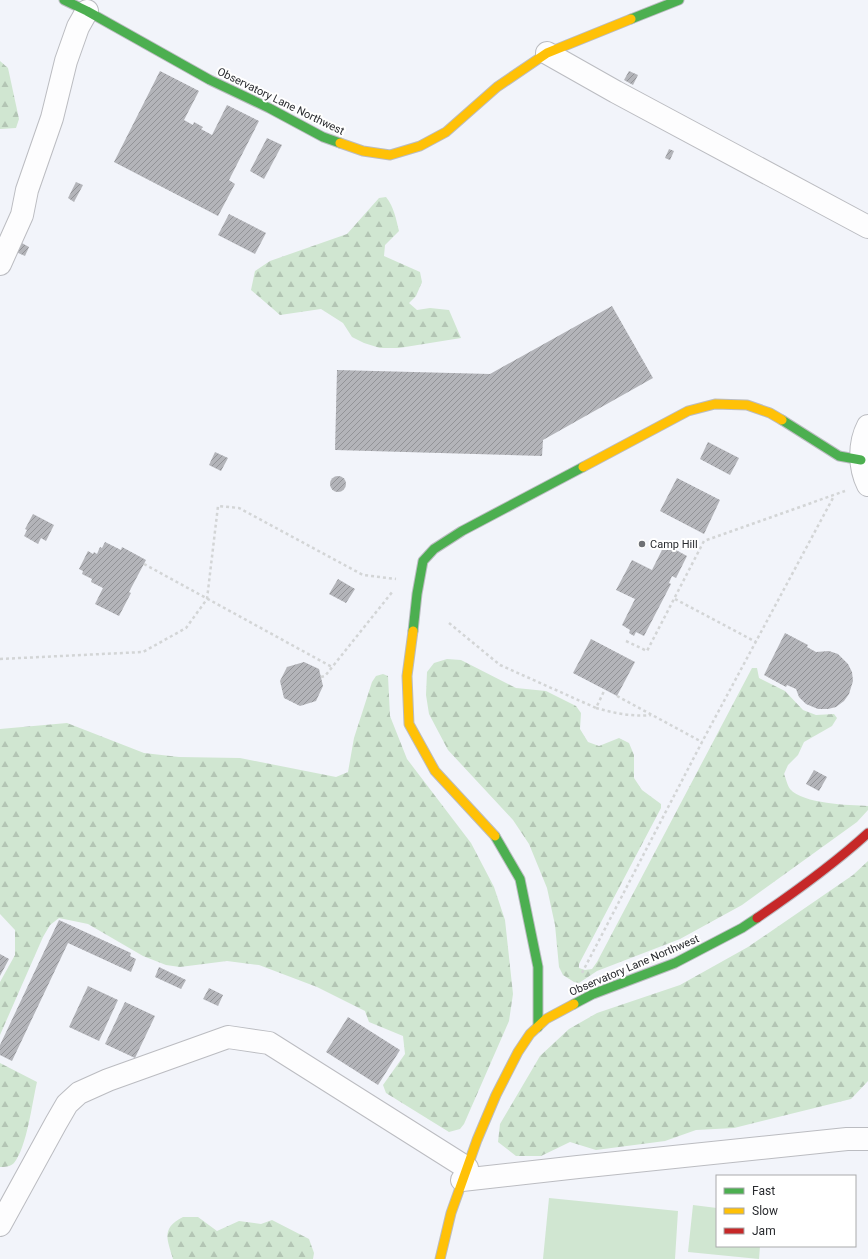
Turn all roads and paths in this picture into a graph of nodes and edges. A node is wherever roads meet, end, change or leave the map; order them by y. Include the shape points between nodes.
1 (64, 0) edge
2 (679, 0) edge
3 (87, 11) junction
4 (547, 53) junction
5 (868, 227) edge
6 (0, 264) edge
7 (868, 426) edge
8 (861, 460) junction
9 (860, 487) edge
10 (834, 496) junction
11 (144, 564) dead end
12 (402, 580) junction
13 (417, 594) junction
14 (207, 599) junction
15 (675, 599) junction
16 (449, 623) dead end
17 (626, 641) dead end
18 (756, 642) junction
19 (0, 659) edge
20 (332, 667) junction
21 (321, 678) dead end
22 (605, 689) dead end
23 (617, 696) dead end
24 (596, 708) junction
25 (652, 715) junction
26 (702, 742) junction
27 (868, 833) edge
28 (581, 975) dead end
29 (538, 1027) junction
30 (868, 1139) edge
31 (465, 1174) junction
32 (0, 1225) edge
33 (440, 1259) edge

1 - 3 street, Observatory Lane Northwest
2 - 4 street, Observatory Lane Northwest
3 - 4 street, Observatory Lane Northwest via 210,80 323,137 363,151 390,154 420,146 446,132 497,87
3 - 6 street via 78,27 66,61 52,118 27,190 22,215
4 - 5 street
7 - 8 street via 864,434
8 - 9 street
8 - 13 street via 839,456 770,413 747,405 715,404 688,411 434,548 423,561
9 - 10 path
10 - 15 path via 704,541
10 - 18 path
11 - 14 path
12 - 13 path
12 - 14 path via 363,575 239,508 218,506
12 - 20 path
13 - 29 street via 407,676 409,724 435,771 493,833 520,878 538,967
14 - 19 path via 186,628 143,652
14 - 20 path
15 - 17 path via 647,651
15 - 18 path
16 - 24 path via 500,665
18 - 26 path
20 - 21 path
22 - 24 path
23 - 25 path
24 - 25 path via 618,714
25 - 26 path
26 - 28 path
27 - 29 street, Observatory Lane Northwest via 805,885 734,932 675,963 593,994 546,1019
29 - 31 street, Observatory Lane Northwest via 518,1052 496,1094
30 - 31 street
31 - 32 street via 269,1043 228,1037 79,1093 60,1117
31 - 33 street, Observatory Lane Northwest via 451,1212

